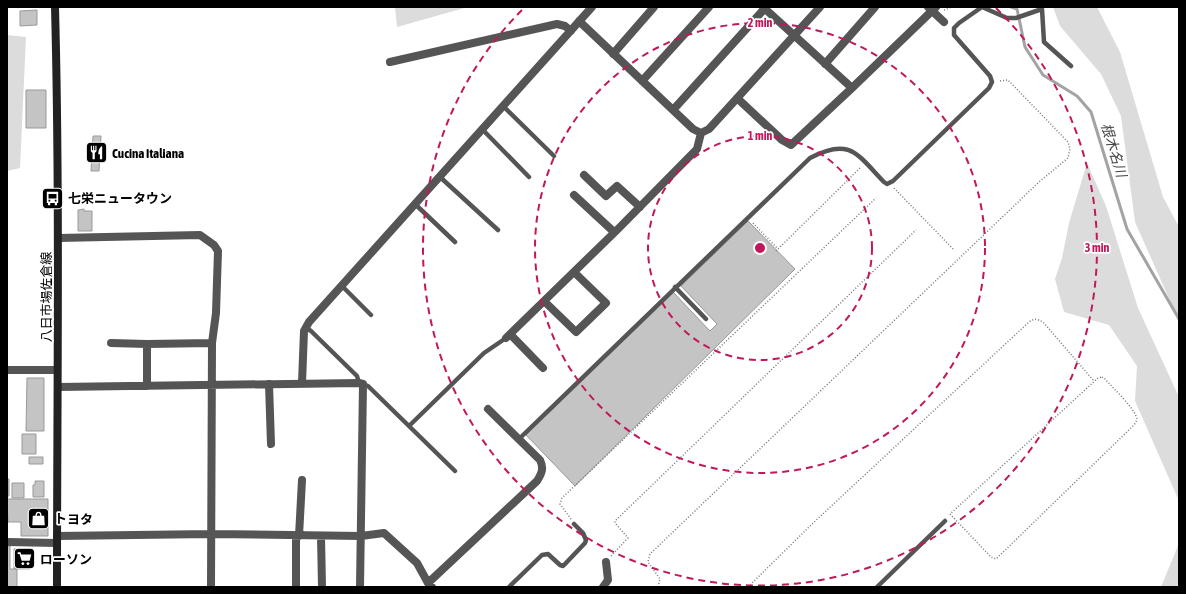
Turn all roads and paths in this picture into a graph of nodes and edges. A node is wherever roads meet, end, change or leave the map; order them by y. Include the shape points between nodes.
1 (55, 7) edge
2 (592, 7) edge
3 (654, 7) edge
4 (709, 7) edge
5 (764, 7) edge
6 (820, 7) edge
7 (875, 7) edge
8 (932, 8) edge
9 (579, 22) junction
10 (944, 22) dead end
11 (571, 31) junction
12 (794, 36) junction
13 (613, 54) junction
14 (390, 62) dead end
15 (825, 64) junction
16 (1071, 66) dead end
17 (642, 81) junction
18 (992, 82) junction
19 (852, 88) junction
20 (737, 98) junction
21 (503, 106) junction
22 (673, 110) junction
23 (482, 129) junction
24 (701, 133) junction
25 (554, 156) dead end
26 (865, 163) junction
27 (584, 175) dead end
28 (440, 176) junction
29 (529, 176) dead end
30 (890, 184) junction
31 (574, 195) dead end
32 (876, 198) dead end
33 (415, 204) junction
34 (640, 207) junction
35 (747, 218) junction
36 (498, 230) dead end
37 (916, 230) dead end
38 (614, 232) junction
39 (58, 238) junction
40 (455, 242) dead end
41 (954, 250) dead end
42 (574, 272) junction
43 (342, 286) junction
44 (675, 287) junction
45 (544, 301) junction
46 (371, 315) dead end
47 (706, 319) dead end
48 (306, 328) junction
49 (508, 336) junction
50 (111, 343) dead end
51 (212, 343) junction
52 (147, 344) junction
53 (543, 368) dead end
54 (7, 370) edge
55 (57, 370) junction
56 (1094, 381) junction
57 (302, 383) junction
58 (361, 383) junction
59 (269, 384) junction
60 (147, 386) junction
61 (211, 386) junction
62 (58, 387) junction
63 (488, 409) dead end
64 (409, 426) junction
65 (519, 438) junction
66 (271, 444) dead end
67 (455, 471) dead end
68 (302, 480) dead end
69 (945, 521) dead end
70 (574, 524) joint
71 (212, 534) junction
72 (298, 536) junction
73 (321, 536) junction
74 (361, 536) junction
75 (57, 539) junction
76 (7, 542) edge
77 (606, 562) joint
78 (430, 585) edge
79 (57, 587) edge
80 (211, 587) edge
81 (296, 587) edge
82 (322, 587) edge
83 (360, 587) edge
84 (509, 587) edge
85 (603, 587) edge
86 (658, 587) edge
87 (748, 587) edge
88 (878, 587) edge

1 - 39 main road, 八日市場佐倉線
2 - 9 street
3 - 13 street
4 - 17 street
5 - 12 street
5 - 22 street
6 - 12 street
7 - 15 street
8 - 10 street
8 - 19 street
9 - 11 street
9 - 13 street
11 - 14 street via 557,24
11 - 21 street
12 - 15 street
12 - 20 street
13 - 17 street
15 - 19 street
16 - 18 lane via 1044,42 1042,9 1019,17 1007,18 982,7 959,23 954,28 954,35 990,76
17 - 22 street
18 - 30 lane via 989,88
18 - 86 path via 1005,79 1011,82 1068,142 1068,158 1039,182 650,554 648,562 660,579
19 - 20 street via 791,145 782,140
20 - 24 street via 709,129
21 - 23 street
21 - 25 lane
22 - 24 street
23 - 28 street
23 - 29 lane
24 - 34 street via 697,149
26 - 30 lane via 884,182
26 - 35 lane via 848,149 836,148 819,153 805,162
26 - 35 path via 777,250
27 - 34 street via 606,196 617,186
28 - 33 street
28 - 36 lane
30 - 41 path
31 - 38 street
32 - 70 path via 562,498 560,504
33 - 40 lane
33 - 43 street
34 - 38 street
35 - 44 lane
37 - 77 path via 615,521 628,538
38 - 42 street
39 - 51 street via 200,234 205,237 218,251 216,313
39 - 55 main road, 八日市場佐倉線
42 - 45 street
42 - 45 street via 606,303 601,308 576,332
43 - 46 lane
43 - 48 street
44 - 47 lane
44 - 65 lane
45 - 49 street
48 - 57 street
48 - 58 lane via 357,376
49 - 53 street
49 - 64 lane via 484,353
50 - 52 street
51 - 52 street
51 - 61 street
52 - 60 street
54 - 55 street
55 - 62 main road, 八日市場佐倉線
56 - 56 path via 1102,377 1105,379 1128,404 1137,420 996,560 950,514
56 - 87 path via 1043,322 1037,319 1028,322
57 - 58 street
57 - 59 street
58 - 64 lane via 368,386
58 - 74 street
59 - 61 street
59 - 66 street
60 - 61 street
60 - 62 street
61 - 71 street
62 - 75 main road, 八日市場佐倉線
63 - 65 street
64 - 67 lane
65 - 78 street via 540,460 543,465 542,473 537,481
68 - 72 street
69 - 88 lane
70 - 84 lane via 586,540 563,566 548,554 542,555
71 - 72 street
71 - 75 street
71 - 80 street
72 - 73 street
72 - 81 street
73 - 74 street
73 - 82 street
74 - 78 street via 384,534 416,563
74 - 83 street
75 - 76 street
75 - 79 main road, 八日市場佐倉線
77 - 85 street via 608,580

